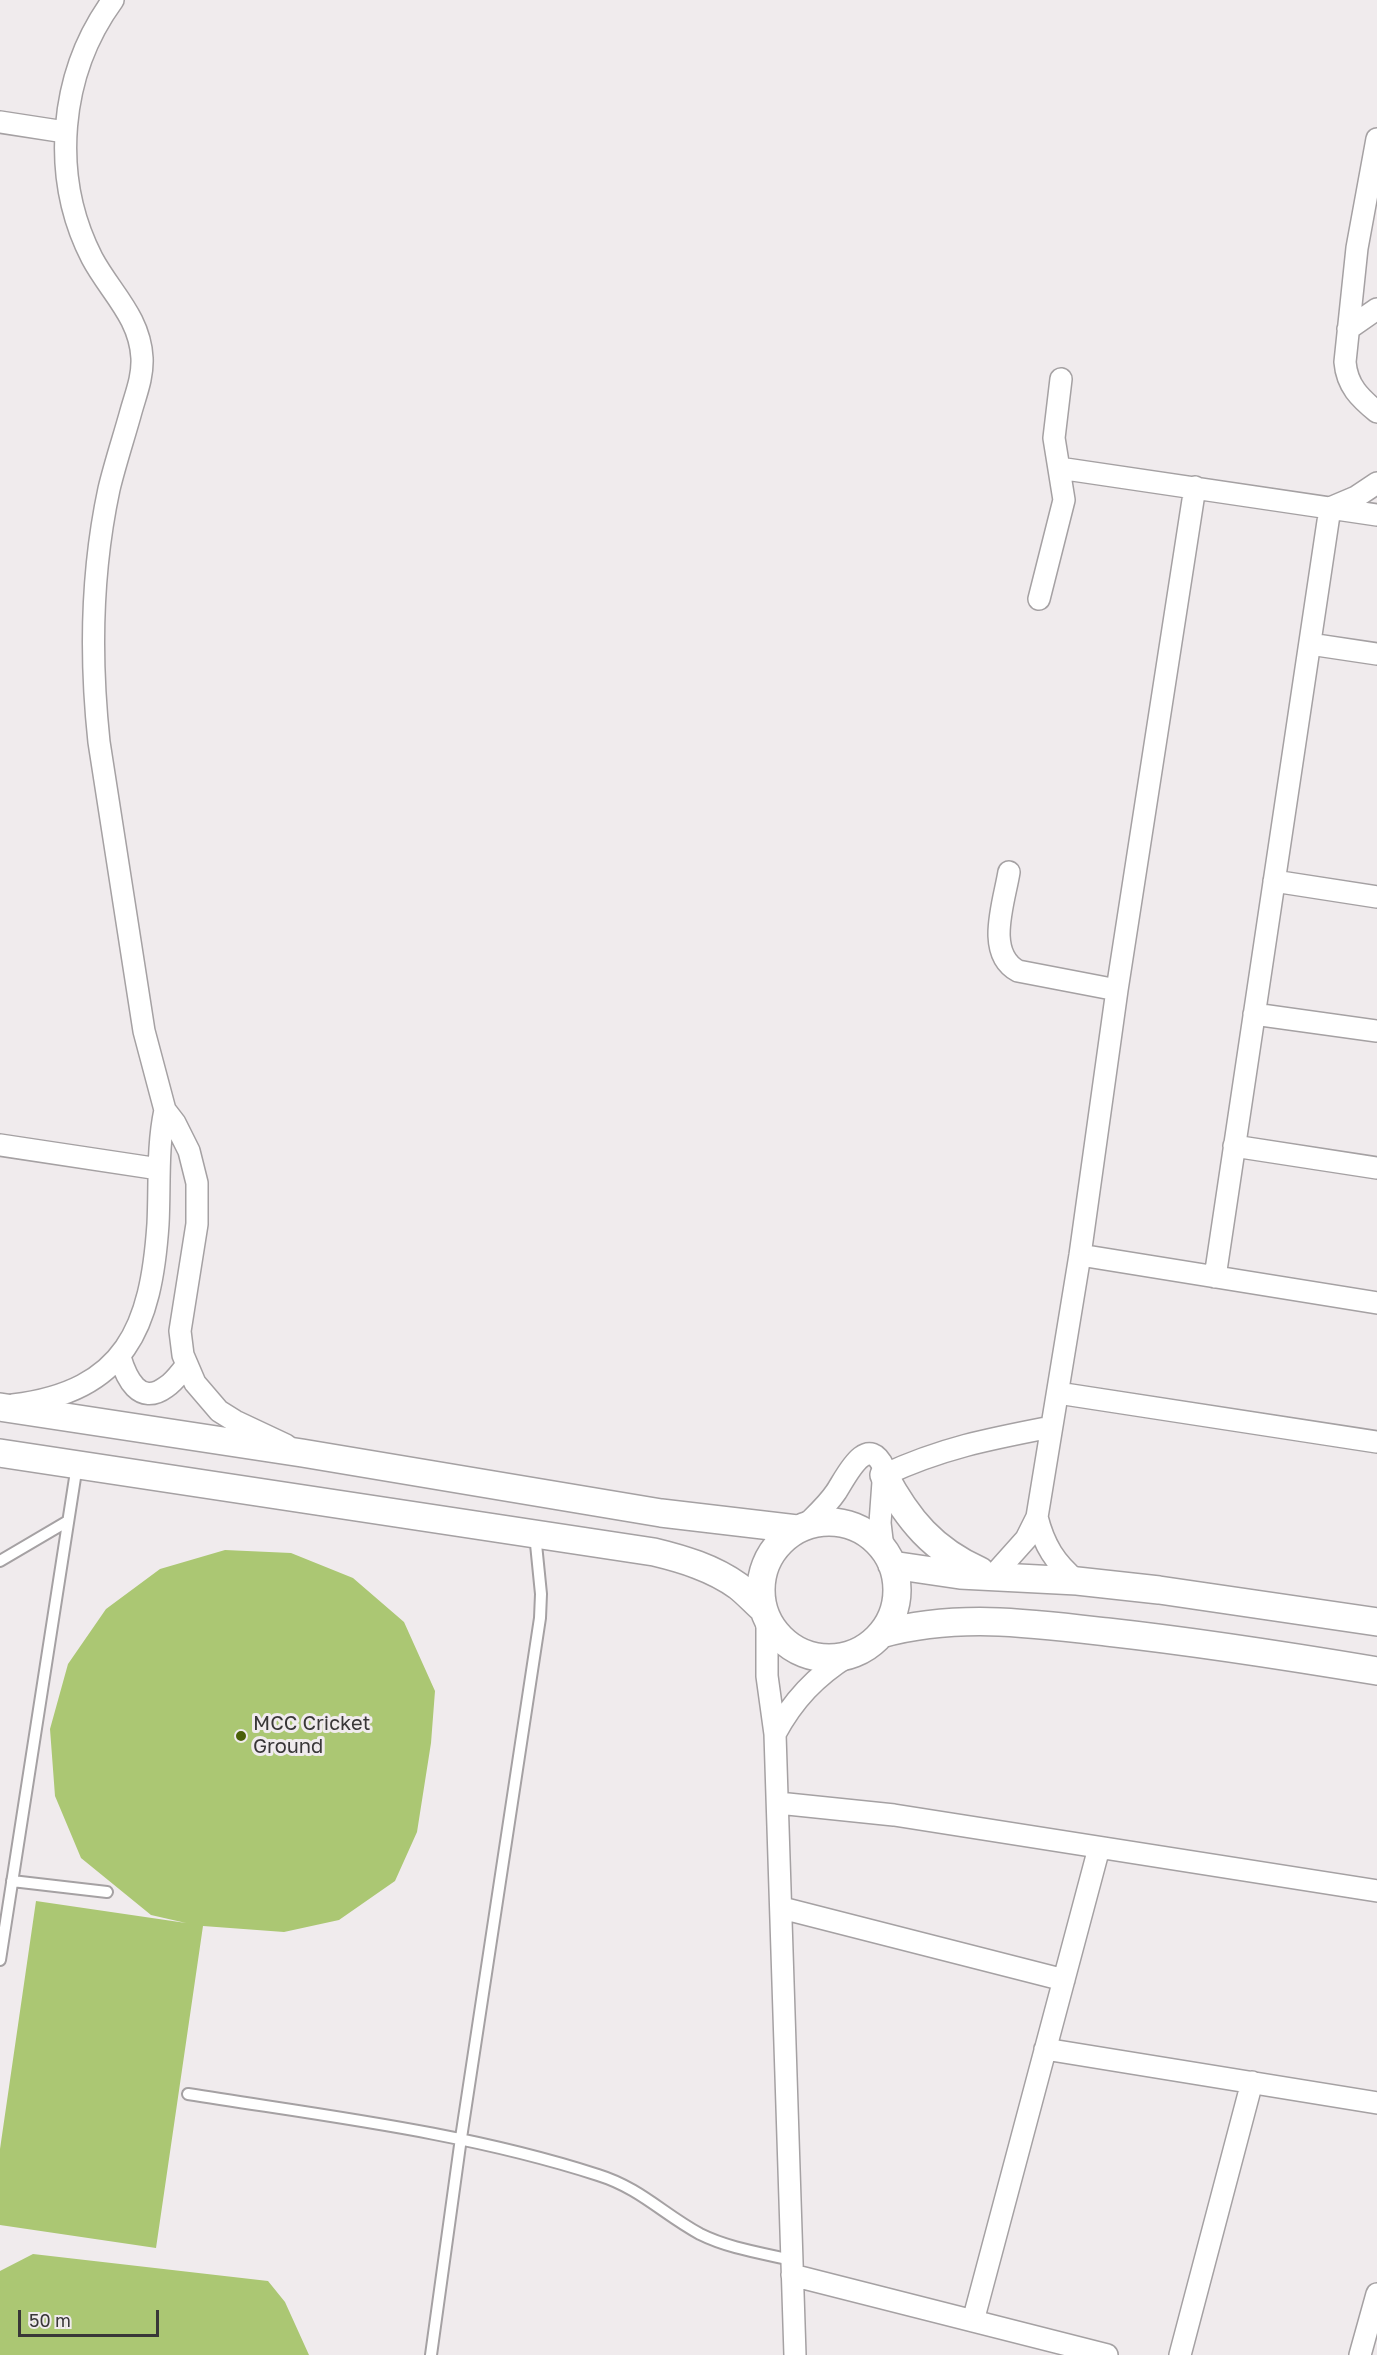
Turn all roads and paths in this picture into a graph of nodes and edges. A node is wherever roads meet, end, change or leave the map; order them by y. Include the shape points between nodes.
1 (114, 0) edge
2 (0, 122) edge
3 (65, 132) junction
4 (1377, 139) edge
5 (1377, 309) edge
6 (1348, 329) junction
7 (1061, 379) dead end
8 (1377, 412) edge
9 (1059, 468) junction
10 (1377, 483) edge
11 (1195, 487) junction
12 (1330, 508) junction
13 (1377, 515) edge
14 (1039, 599) dead end
15 (1310, 644) junction
16 (1377, 654) edge
17 (1009, 872) dead end
18 (1274, 881) junction
19 (1377, 897) edge
20 (1117, 990) junction
21 (1254, 1014) junction
22 (1377, 1031) edge
23 (165, 1110) junction
24 (0, 1145) edge
25 (1234, 1146) junction
26 (1377, 1168) edge
27 (159, 1169) junction
28 (1080, 1255) junction
29 (1215, 1277) junction
30 (1377, 1303) edge
31 (120, 1357) junction
32 (186, 1366) junction
33 (1058, 1393) junction
34 (0, 1406) edge
35 (1051, 1427) junction
36 (1377, 1442) edge
37 (0, 1453) edge
38 (302, 1453) junction
39 (76, 1465) junction
40 (884, 1475) junction
41 (1037, 1517) junction
42 (68, 1521) junction
43 (802, 1527) junction
44 (536, 1534) junction
45 (888, 1556) junction
46 (0, 1561) edge
47 (992, 1577) junction
48 (1077, 1581) junction
49 (765, 1614) junction
50 (1377, 1622) edge
51 (881, 1634) junction
52 (848, 1656) junction
53 (1377, 1671) edge
54 (776, 1734) junction
55 (778, 1803) junction
56 (1099, 1848) junction
57 (12, 1881) junction
58 (1377, 1891) edge
59 (107, 1892) dead end
60 (782, 1908) junction
61 (0, 1960) edge
62 (1064, 1980) junction
63 (1045, 2049) junction
64 (1252, 2082) junction
65 (188, 2094) dead end
66 (1377, 2103) edge
67 (461, 2138) junction
68 (792, 2268) junction
69 (1377, 2294) edge
70 (973, 2321) junction
71 (431, 2355) edge
72 (795, 2355) edge
73 (1107, 2355) edge
74 (1180, 2355) edge
75 (1360, 2355) edge

1 - 3 street via 81,64
2 - 3 street
3 - 23 street via 69,190 79,227 92,258 132,319 142,357 138,388 103,525 95,596 94,669 99,742 137,990
4 - 6 street
5 - 6 street
6 - 8 street via 1348,379 1356,393
7 - 9 street via 1053,431
9 - 11 street
9 - 14 street via 1063,508
10 - 12 street
11 - 12 street
11 - 20 street
12 - 13 street
12 - 15 street
15 - 16 street
15 - 18 street
17 - 20 street via 998,939 1005,962 1018,971
18 - 19 street
18 - 21 street
20 - 28 street
21 - 22 street
21 - 25 street
23 - 27 street
23 - 32 street via 189,1151 197,1183 197,1224 180,1331
24 - 27 street
25 - 26 street
25 - 29 street
27 - 31 street via 158,1223 148,1298 142,1319
28 - 29 street
28 - 33 street
29 - 30 street
31 - 32 street via 127,1379 150,1393 167,1387
31 - 34 street via 71,1389 34,1401
32 - 38 street via 219,1411
33 - 35 street
33 - 36 street
34 - 38 street
35 - 40 street via 960,1445
35 - 41 street
37 - 39 street
38 - 43 street via 661,1513
39 - 42 lane
39 - 44 street
40 - 43 street via 876,1457 858,1458 836,1494
40 - 45 street via 880,1524
40 - 47 street via 924,1534 939,1548
41 - 47 street via 1026,1539
41 - 48 street via 1050,1554
42 - 46 lane
42 - 57 lane
43 - 45 street via 826,1521 858,1527 872,1536
43 - 49 street via 779,1543 766,1563 760,1586
44 - 49 street via 683,1560 738,1586
44 - 67 lane via 542,1594 540,1618
45 - 47 street via 960,1575
45 - 51 street via 897,1582 897,1601
47 - 48 street
48 - 50 street via 1240,1600
49 - 52 street via 780,1638 800,1652 824,1658
49 - 54 street via 767,1676
51 - 52 street via 866,1648
51 - 53 street via 935,1623 992,1621 1186,1641
52 - 54 street via 798,1697
54 - 55 street
55 - 56 street via 894,1815
55 - 60 street
56 - 58 street
56 - 62 street
57 - 59 lane
57 - 61 lane
60 - 62 street
60 - 68 street
62 - 63 street
63 - 64 street
63 - 70 street
64 - 66 street
64 - 74 street
65 - 67 lane
67 - 68 lane via 616,2181 702,2235
67 - 71 lane
68 - 70 street
68 - 72 street
69 - 75 street
70 - 73 street

